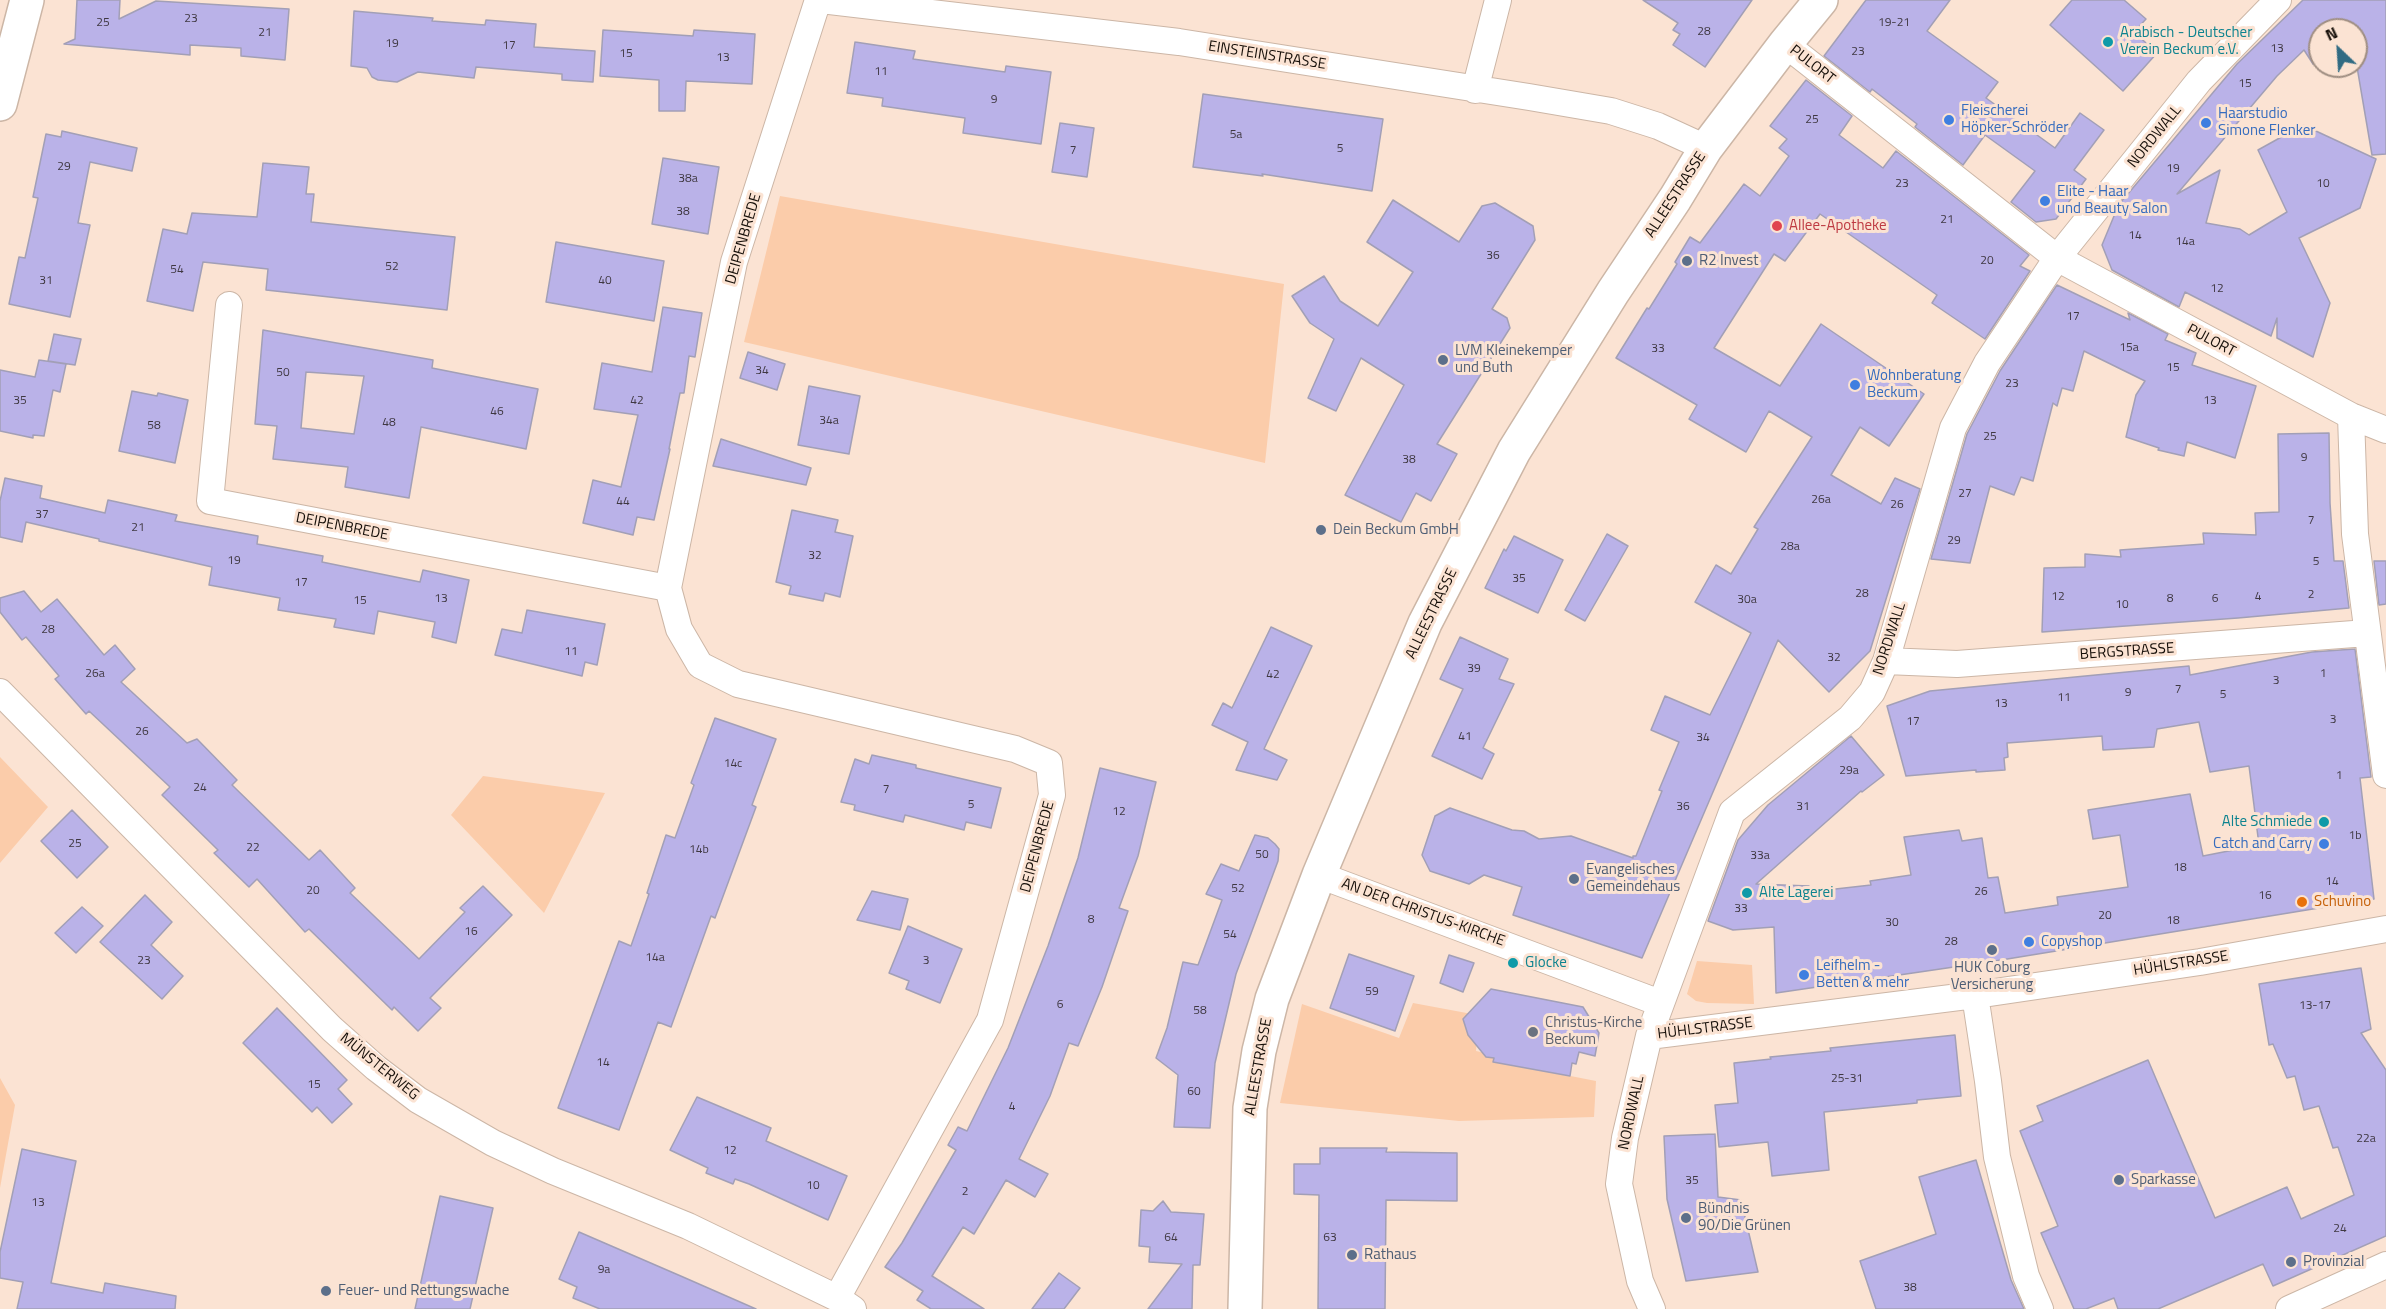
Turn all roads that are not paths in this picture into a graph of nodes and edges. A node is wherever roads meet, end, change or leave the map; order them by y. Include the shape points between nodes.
1 (27, 0) edge
2 (819, 0) edge
3 (1498, 0) edge
4 (1821, 0) edge
5 (2278, 0) edge
6 (1785, 44) junction
7 (1475, 90) junction
8 (0, 104) edge
9 (1706, 148) junction
10 (2057, 258) junction
11 (229, 305) dead end
12 (2351, 416) junction
13 (2386, 430) edge
14 (668, 588) junction
15 (2367, 633) junction
16 (2378, 658) edge
17 (1886, 662) junction
18 (0, 692) edge
19 (2386, 775) edge
20 (1319, 875) junction
21 (2386, 929) edge
22 (1975, 995) junction
23 (1660, 1003) junction
24 (1649, 1036) junction
25 (2386, 1265) edge
26 (845, 1303) edge
27 (1245, 1309) edge
28 (1652, 1309) edge
29 (2040, 1309) edge
30 (2289, 1309) edge

1 - 8 main road
2 - 7 street, EINSTEINSTRASSE via 1179,42
2 - 14 street, DEIPENBREDE via 734,262
3 - 7 street
4 - 6 main road, ALLEESTRASSE
5 - 10 street, NORDWALL via 2199,81
6 - 9 main road, ALLEESTRASSE
6 - 10 street, PULORT
7 - 9 street, EINSTEINSTRASSE via 1611,111 1658,126
9 - 20 main road, ALLEESTRASSE via 1514,451 1425,623
10 - 12 street, PULORT
10 - 17 street, NORDWALL via 1987,363 1953,428
11 - 14 street, DEIPENBREDE via 210,501
12 - 13 street, PULORT
12 - 15 street via 2355,534
14 - 26 street, DEIPENBREDE via 679,629 700,665 738,684 1015,749 1048,763 1052,795 990,1020
15 - 16 street
15 - 17 street, BERGSTRASSE via 1957,664
16 - 19 street
17 - 23 street, NORDWALL via 1872,692 1850,718 1732,812
18 - 26 street, MÜNSTERWEG via 332,1029 418,1100 494,1143 688,1226
20 - 23 street, AN DER CHRISTUS-KIRCHE
20 - 27 main road, ALLEESTRASSE via 1272,999 1259,1051 1250,1108
21 - 22 street, HÜHLSTRASSE
22 - 24 street, HÜHLSTRASSE
22 - 29 street via 1997,1157 2026,1276
23 - 24 street, NORDWALL
24 - 28 street, NORDWALL via 1625,1138 1619,1184 1640,1281
25 - 30 street

